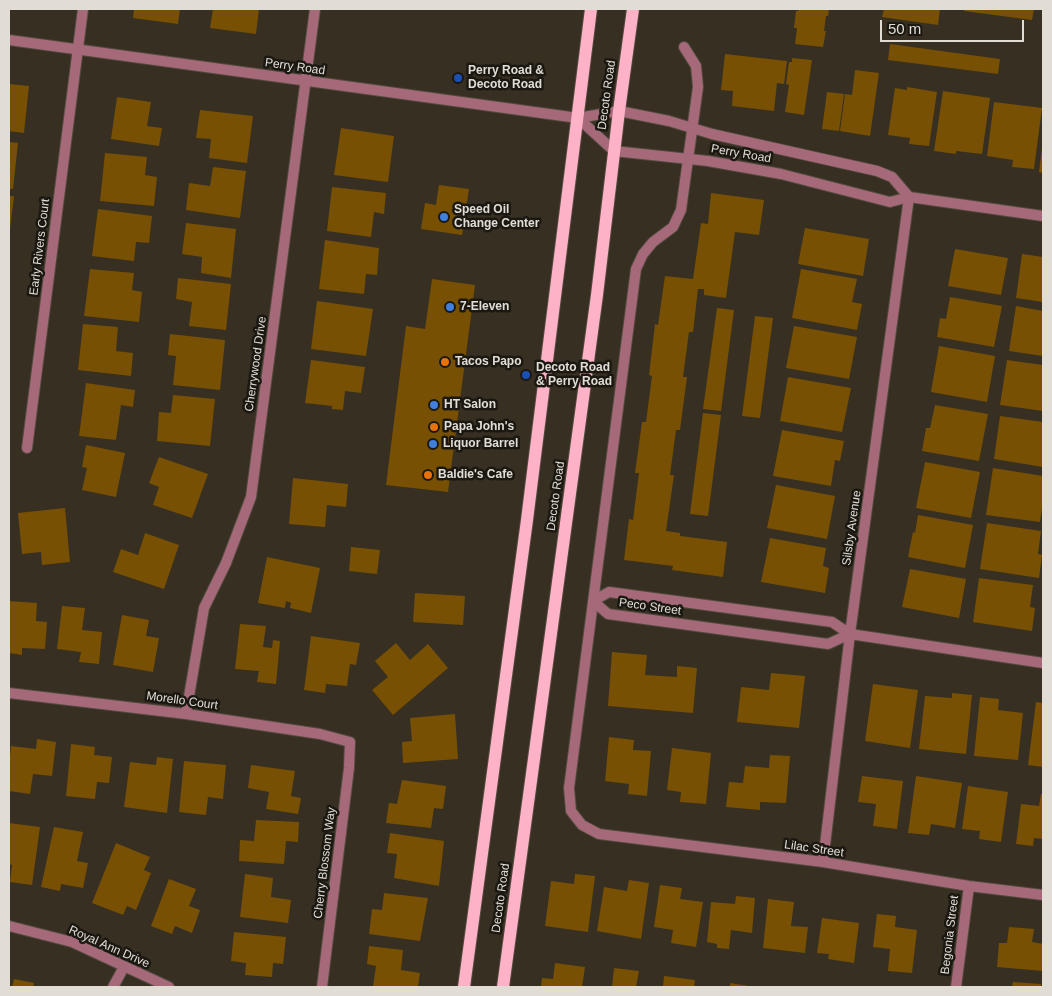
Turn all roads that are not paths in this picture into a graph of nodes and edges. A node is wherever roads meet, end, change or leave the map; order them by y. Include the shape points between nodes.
1 (83, 9) edge
2 (316, 9) edge
3 (592, 9) edge
4 (633, 9) edge
5 (9, 40) edge
6 (684, 47) dead end
7 (78, 50) junction
8 (305, 82) junction
9 (619, 111) junction
10 (578, 118) junction
11 (692, 128) junction
12 (614, 151) junction
13 (688, 159) junction
14 (909, 197) junction
15 (1043, 216) edge
16 (27, 448) dead end
17 (593, 601) junction
18 (850, 634) junction
19 (1043, 663) edge
20 (9, 693) edge
21 (186, 714) junction
22 (350, 742) joint
23 (823, 862) junction
24 (969, 886) junction
25 (1043, 895) edge
26 (9, 926) edge
27 (124, 967) junction
28 (113, 987) edge
29 (169, 987) edge
30 (322, 987) edge
31 (464, 987) edge
32 (503, 987) edge
33 (956, 987) edge

1 - 7 street, Early Rivers Court
2 - 8 street, Cherrywood Drive
3 - 10 main road, Decoto Road
4 - 9 main road, Decoto Road
5 - 7 street, Perry Road
6 - 11 street via 696,66 698,87
7 - 8 street, Perry Road
7 - 16 street, Early Rivers Court
8 - 10 street, Perry Road
8 - 21 street, Cherrywood Drive via 251,497 226,563 204,608
9 - 10 street, Perry Road
9 - 11 street, Perry Road via 669,120
9 - 12 main road, Decoto Road
10 - 12 street
10 - 31 main road, Decoto Road
11 - 13 street
11 - 14 street, Perry Road via 877,171 892,177
12 - 13 street, Perry Road
12 - 32 main road, Decoto Road via 598,295
13 - 14 street, Perry Road via 781,174 890,202
13 - 17 street via 681,210 672,227 642,254 636,269
14 - 15 street, Perry Road
14 - 18 street, Silsby Avenue
17 - 18 street, Peco Street via 609,592 832,622
17 - 18 street, Peco Street via 608,614 828,644
17 - 23 street, Lilac Street via 569,788 571,811 582,825 599,834
18 - 19 street, Peco Street
18 - 23 street, Silsby Avenue
20 - 21 street, Morello Court
21 - 22 street, Morello Court via 320,734
22 - 30 street, Cherry Blossom Way
23 - 24 street, Lilac Street
24 - 25 street, Lilac Street
24 - 33 street, Begonia Street
26 - 27 street, Royal Ann Drive via 72,942
27 - 28 street
27 - 29 street, Royal Ann Drive

